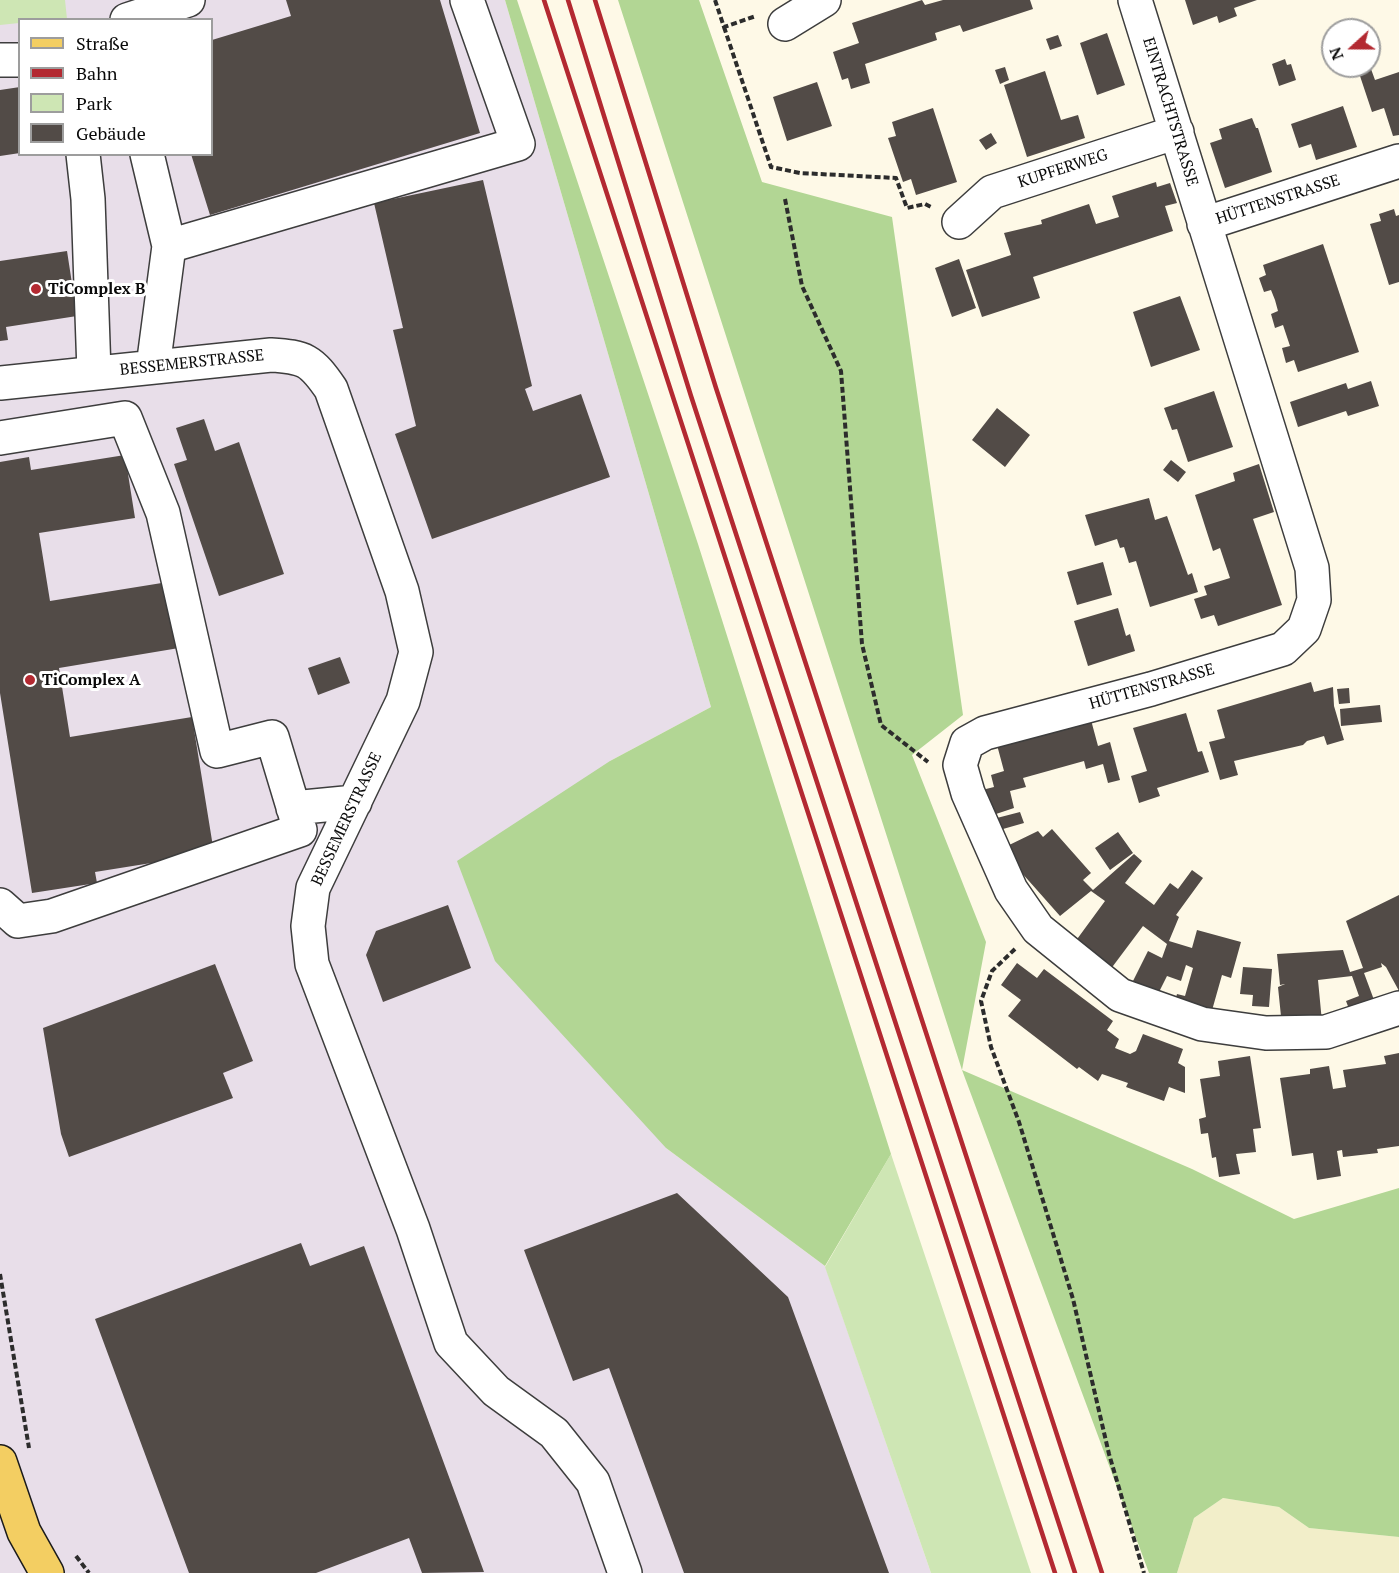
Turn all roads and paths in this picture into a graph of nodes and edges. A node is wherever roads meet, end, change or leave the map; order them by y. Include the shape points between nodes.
1 (188, 0) edge
2 (467, 0) edge
3 (715, 0) edge
4 (824, 0) edge
5 (1135, 0) edge
6 (133, 18) edge
7 (785, 24) joint
8 (724, 27) junction
9 (0, 60) edge
10 (18, 60) edge
11 (1177, 132) junction
12 (83, 156) edge
13 (147, 156) edge
14 (1399, 161) edge
15 (785, 199) dead end
16 (959, 222) joint
17 (1204, 224) junction
18 (169, 246) junction
19 (153, 366) junction
20 (94, 372) junction
21 (0, 383) edge
22 (0, 438) edge
23 (968, 793) junction
24 (355, 802) junction
25 (293, 808) junction
26 (0, 905) edge
27 (1018, 946) dead end
28 (1399, 1008) edge
29 (0, 1274) edge
30 (15, 1458) edge
31 (46, 1573) edge
32 (626, 1573) edge
33 (1144, 1573) edge

1 - 6 street
2 - 18 street via 518,144
3 - 8 path
4 - 7 street
5 - 11 street, EINTRACHTSTRASSE
7 - 8 path via 760,15
8 - 16 path via 771,167 800,173 896,178 907,208 925,204
9 - 10 street
11 - 16 street, KUPFERWEG via 992,192
11 - 17 street, EINTRACHTSTRASSE
12 - 20 street
13 - 18 street
14 - 17 street, HÜTTENSTRASSE
15 - 23 path via 802,286 841,371 862,644 881,725
17 - 23 street, HÜTTENSTRASSE via 1312,568 1314,600 1304,629 1283,649 985,733 967,742 960,765
18 - 19 street
19 - 20 street, BESSEMERSTRASSE
19 - 24 street, BESSEMERSTRASSE via 271,355 300,357 319,372 331,389 402,591 416,652 404,701
20 - 21 street, BESSEMERSTRASSE
22 - 25 street via 126,418 163,513 217,751 272,737
23 - 28 street, HÜTTENSTRASSE via 1011,890 1038,928 1120,995 1202,1024 1266,1034 1326,1032
24 - 25 street
24 - 32 street, BESSEMERSTRASSE via 313,888 308,926 312,964 413,1229 451,1343 496,1391 554,1433 593,1482
25 - 26 street via 300,830 52,916 18,921
27 - 33 path via 992,971 981,1001 991,1047 1019,1122 1073,1299 1109,1454
29 - 30 path
30 - 31 main road via 24,1533

